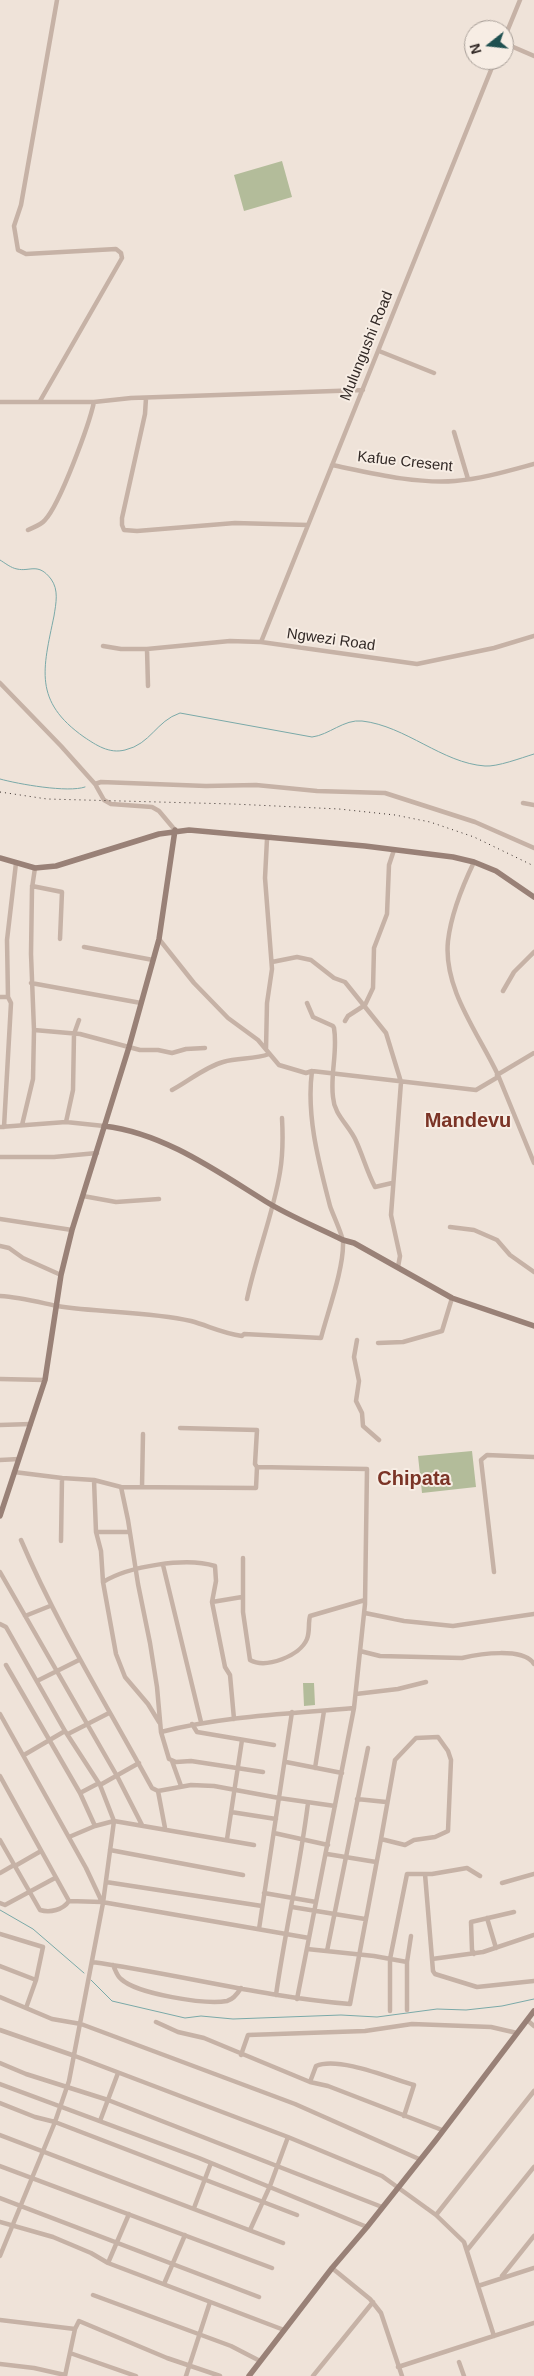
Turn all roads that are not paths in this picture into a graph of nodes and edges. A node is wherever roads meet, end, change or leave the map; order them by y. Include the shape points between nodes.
1 (57, 0) edge
2 (520, 0) edge
3 (512, 20) edge
4 (514, 48) edge
5 (534, 56) edge
6 (491, 70) edge
7 (378, 351) junction
8 (434, 373) dead end
9 (363, 390) junction
10 (146, 398) junction
11 (0, 402) edge
12 (40, 402) junction
13 (94, 402) junction
14 (454, 432) dead end
15 (534, 464) edge
16 (332, 465) junction
17 (468, 479) junction
18 (308, 525) junction
19 (28, 530) dead end
20 (534, 636) edge
21 (261, 642) junction
22 (102, 646) dead end
23 (147, 649) junction
24 (0, 684) edge
25 (148, 686) dead end
26 (95, 784) junction
27 (523, 803) dead end
28 (534, 805) edge
29 (175, 830) junction
30 (272, 836) junction
31 (534, 848) edge
32 (394, 850) junction
33 (0, 858) edge
34 (474, 862) junction
35 (16, 863) junction
36 (35, 868) junction
37 (32, 886) junction
38 (534, 896) edge
39 (60, 939) dead end
40 (159, 939) junction
41 (84, 947) dead end
42 (534, 952) edge
43 (153, 960) junction
44 (272, 962) junction
45 (31, 983) junction
46 (503, 991) dead end
47 (0, 997) edge
48 (8, 997) junction
49 (307, 1003) dead end
50 (142, 1004) junction
51 (365, 1005) junction
52 (79, 1020) dead end
53 (345, 1021) dead end
54 (34, 1030) junction
55 (74, 1034) junction
56 (129, 1047) junction
57 (204, 1048) dead end
58 (266, 1049) junction
59 (534, 1053) edge
60 (270, 1054) junction
61 (312, 1071) junction
62 (332, 1074) junction
63 (498, 1076) junction
64 (401, 1082) junction
65 (172, 1090) dead end
66 (282, 1118) dead end
67 (66, 1122) junction
68 (22, 1125) junction
69 (104, 1126) junction
70 (2, 1127) edge
71 (97, 1153) junction
72 (0, 1157) edge
73 (534, 1163) edge
74 (392, 1183) junction
75 (83, 1196) junction
76 (159, 1199) dead end
77 (273, 1205) junction
78 (0, 1219) edge
79 (450, 1227) dead end
80 (72, 1230) junction
81 (343, 1240) junction
82 (0, 1246) edge
83 (398, 1267) junction
84 (534, 1272) edge
85 (61, 1275) junction
86 (0, 1296) edge
87 (452, 1298) junction
88 (247, 1299) dead end
89 (57, 1306) junction
90 (534, 1326) edge
91 (356, 1340) dead end
92 (378, 1343) dead end
93 (0, 1378) edge
94 (45, 1380) junction
95 (31, 1424) junction
96 (0, 1425) edge
97 (180, 1428) dead end
98 (143, 1434) dead end
99 (379, 1440) dead end
100 (534, 1457) edge
101 (19, 1459) junction
102 (0, 1460) edge
103 (257, 1467) junction
104 (14, 1472) junction
105 (62, 1478) junction
106 (94, 1480) junction
107 (120, 1487) junction
108 (142, 1487) junction
109 (0, 1516) edge
110 (96, 1532) junction
111 (129, 1532) junction
112 (20, 1540) dead end
113 (61, 1541) dead end
114 (243, 1558) dead end
115 (163, 1565) junction
116 (135, 1568) junction
117 (0, 1572) edge
118 (494, 1572) dead end
119 (104, 1582) junction
120 (242, 1597) junction
121 (365, 1600) junction
122 (212, 1602) junction
123 (50, 1606) junction
124 (364, 1613) junction
125 (534, 1614) edge
126 (25, 1616) junction
127 (0, 1624) edge
128 (360, 1652) junction
129 (79, 1660) junction
130 (534, 1664) edge
131 (6, 1666) dead end
132 (56, 1670) junction
133 (37, 1681) junction
134 (426, 1682) dead end
135 (356, 1694) junction
136 (354, 1708) junction
137 (324, 1711) junction
138 (292, 1712) junction
139 (108, 1713) junction
140 (0, 1714) edge
141 (234, 1719) junction
142 (201, 1722) junction
143 (160, 1723) junction
144 (87, 1724) junction
145 (192, 1724) junction
146 (66, 1732) junction
147 (161, 1732) junction
148 (48, 1740) junction
149 (242, 1740) junction
150 (274, 1745) dead end
151 (368, 1748) dead end
152 (24, 1755) junction
153 (172, 1761) junction
154 (286, 1762) junction
155 (139, 1763) junction
156 (315, 1768) junction
157 (238, 1769) junction
158 (263, 1772) dead end
159 (342, 1773) junction
160 (0, 1776) edge
161 (117, 1776) junction
162 (100, 1784) junction
163 (181, 1786) junction
164 (235, 1790) junction
165 (158, 1791) junction
166 (80, 1794) junction
167 (279, 1798) junction
168 (357, 1799) junction
169 (386, 1802) junction
170 (308, 1803) junction
171 (335, 1806) junction
172 (231, 1812) junction
173 (276, 1819) junction
174 (114, 1821) junction
175 (142, 1825) junction
176 (95, 1826) junction
177 (165, 1828) junction
178 (274, 1833) junction
179 (69, 1838) junction
180 (226, 1839) junction
181 (381, 1839) junction
182 (0, 1840) edge
183 (304, 1841) junction
184 (254, 1845) dead end
185 (328, 1845) junction
186 (110, 1850) junction
187 (41, 1851) junction
188 (327, 1854) junction
189 (346, 1857) junction
190 (376, 1862) junction
191 (14, 1866) junction
192 (0, 1873) edge
193 (242, 1874) dead end
194 (425, 1874) junction
195 (534, 1874) edge
196 (480, 1876) dead end
197 (55, 1878) junction
198 (106, 1882) junction
199 (502, 1883) dead end
200 (29, 1892) junction
201 (264, 1892) junction
202 (294, 1897) junction
203 (69, 1901) junction
204 (316, 1902) junction
205 (102, 1903) junction
206 (0, 1904) edge
207 (262, 1906) junction
208 (292, 1907) junction
209 (315, 1910) junction
210 (514, 1912) dead end
211 (335, 1913) junction
212 (487, 1918) junction
213 (365, 1919) junction
214 (259, 1929) junction
215 (0, 1934) edge
216 (285, 1934) junction
217 (534, 1935) edge
218 (411, 1936) dead end
219 (309, 1938) junction
220 (496, 1948) junction
221 (308, 1949) junction
222 (327, 1951) junction
223 (358, 1954) junction
224 (474, 1954) junction
225 (390, 1959) junction
226 (432, 1959) junction
227 (92, 1962) junction
228 (407, 1962) junction
229 (114, 1965) junction
230 (0, 1966) edge
231 (36, 1980) junction
232 (534, 1981) edge
233 (241, 1988) junction
234 (276, 1995) junction
235 (0, 1997) edge
236 (297, 1999) junction
237 (26, 2008) junction
238 (407, 2010) dead end
239 (390, 2011) dead end
240 (534, 2011) edge
241 (527, 2020) junction
242 (156, 2022) dead end
243 (80, 2024) junction
244 (534, 2026) edge
245 (0, 2030) edge
246 (517, 2033) junction
247 (241, 2055) junction
248 (75, 2056) junction
249 (0, 2063) edge
250 (118, 2073) junction
251 (310, 2082) junction
252 (0, 2084) edge
253 (67, 2087) junction
254 (534, 2091) edge
255 (108, 2100) junction
256 (0, 2103) edge
257 (61, 2107) junction
258 (404, 2116) junction
259 (100, 2121) junction
260 (55, 2122) junction
261 (442, 2130) junction
262 (0, 2135) edge
263 (288, 2137) junction
264 (43, 2152) junction
265 (419, 2159) junction
266 (211, 2163) junction
267 (0, 2166) edge
268 (278, 2166) junction
269 (534, 2167) edge
270 (33, 2177) junction
271 (206, 2179) junction
272 (270, 2186) junction
273 (397, 2187) junction
274 (0, 2198) edge
275 (263, 2201) junction
276 (21, 2206) junction
277 (382, 2207) junction
278 (194, 2208) junction
279 (129, 2214) junction
280 (297, 2215) dead end
281 (436, 2215) junction
282 (0, 2222) edge
283 (11, 2226) junction
284 (367, 2227) junction
285 (250, 2230) junction
286 (185, 2235) junction
287 (534, 2236) edge
288 (283, 2242) dead end
289 (118, 2243) junction
290 (468, 2250) junction
291 (0, 2256) edge
292 (108, 2263) junction
293 (174, 2263) junction
294 (272, 2268) dead end
295 (332, 2268) junction
296 (534, 2268) edge
297 (501, 2278) junction
298 (164, 2284) junction
299 (478, 2286) junction
300 (93, 2295) dead end
301 (259, 2297) dead end
302 (210, 2302) junction
303 (373, 2302) junction
304 (0, 2320) edge
305 (534, 2323) edge
306 (75, 2329) junction
307 (284, 2330) junction
308 (200, 2335) junction
309 (494, 2336) junction
310 (70, 2353) junction
311 (260, 2362) junction
312 (459, 2362) dead end
313 (0, 2364) edge
314 (190, 2365) junction
315 (398, 2367) junction
316 (65, 2375) edge
317 (136, 2376) edge
318 (186, 2376) edge
319 (220, 2376) edge
320 (249, 2376) edge
321 (313, 2376) edge
322 (402, 2376) edge
323 (464, 2376) edge

1 - 12 street via 21,205 15,220 18,250 26,254 116,249 122,258
2 - 3 street
4 - 5 street
6 - 7 street, Mulungushi Road
7 - 8 street
7 - 9 street, Mulungushi Road
9 - 10 street
9 - 16 street, Mulungushi Road
10 - 13 street
10 - 18 street via 122,518 124,530 235,523
11 - 12 street
12 - 13 street
13 - 19 street via 60,492 45,521
14 - 17 street
15 - 17 street, Kafue Cresent
16 - 17 street, Kafue Cresent via 437,481
16 - 18 street, Mulungushi Road
18 - 21 street, Mulungushi Road
20 - 21 street, Ngwezi Road via 417,664
21 - 23 street, Ngwezi Road via 230,641
22 - 23 street, Ngwezi Road
23 - 25 street
24 - 26 street
26 - 29 street via 110,804 156,808
26 - 31 street via 256,785 385,793 475,822
27 - 28 street
29 - 30 street
29 - 36 street via 81,860
29 - 40 street
30 - 32 street
30 - 44 street via 267,839 265,867
32 - 34 street
32 - 51 street via 389,865 387,914 374,948 374,986
33 - 35 street
34 - 38 street via 496,871
34 - 63 street via 460,893 451,928 448,942 450,971 463,1007
35 - 36 street
35 - 48 street via 7,940
36 - 37 street
37 - 39 street via 62,892
37 - 45 street
40 - 43 street
40 - 58 street via 194,983 228,1018
41 - 43 street
42 - 46 street via 514,972
43 - 50 street
44 - 51 street via 297,957 311,960 334,978 345,982
44 - 58 street via 266,1012
45 - 50 street
45 - 54 street
47 - 48 street
48 - 70 street via 11,1002
49 - 62 street via 313,1017 333,1026
50 - 56 street
51 - 53 street
51 - 64 street via 386,1032
52 - 55 street
54 - 55 street
54 - 68 street via 33,1079
55 - 56 street
55 - 67 street via 73,1090
56 - 57 street via 172,1053
56 - 69 street
58 - 60 street
59 - 63 street
60 - 61 street via 279,1065 306,1073
60 - 65 street via 210,1066
61 - 62 street
61 - 81 street via 310,1088 315,1148 335,1223
62 - 64 street
62 - 74 street via 334,1106 355,1139 374,1185
63 - 64 street via 476,1090
63 - 73 street
64 - 74 street
66 - 77 street via 280,1171
67 - 68 street
67 - 69 street
68 - 70 street
69 - 71 street
69 - 77 street via 123,1128 168,1145 220,1171
71 - 72 street
71 - 75 street
74 - 83 street via 391,1215 400,1256
75 - 76 street via 116,1202
75 - 80 street
77 - 81 street
77 - 88 street
78 - 80 street
79 - 84 street via 474,1230 498,1240 510,1255
80 - 85 street
81 - 83 street
81 - 89 street via 321,1338 242,1336 192,1322 145,1314
82 - 85 street
83 - 87 street
85 - 89 street
86 - 89 street
87 - 90 street
87 - 92 street via 442,1331 403,1342
89 - 94 street
91 - 99 street via 354,1357 359,1381 356,1401 362,1413 363,1426
93 - 94 street
94 - 95 street
95 - 96 street
95 - 101 street
97 - 103 street via 257,1430
98 - 108 street
100 - 118 street via 487,1455 481,1460
101 - 102 street
101 - 104 street
103 - 108 street via 256,1488
103 - 121 street via 367,1469
104 - 105 street
104 - 109 street
105 - 106 street
105 - 113 street
106 - 107 street
106 - 110 street
107 - 108 street
107 - 111 street
110 - 111 street
110 - 119 street
111 - 116 street
112 - 123 street
114 - 120 street
115 - 116 street
115 - 122 street via 213,1565 216,1581
115 - 142 street
116 - 119 street
116 - 143 street via 157,1687
117 - 126 street
119 - 143 street via 121,1668
120 - 121 street via 250,1660 265,1663 284,1658 302,1646 308,1637 310,1616
120 - 122 street
121 - 124 street
122 - 141 street via 225,1667 230,1676
123 - 126 street
123 - 129 street
124 - 125 street via 453,1626
124 - 128 street
126 - 132 street
127 - 133 street via 6,1627
128 - 130 street via 380,1656 462,1658 473,1654 515,1654 531,1659
128 - 135 street
129 - 132 street
129 - 139 street
131 - 148 street
132 - 133 street
132 - 144 street
133 - 146 street
134 - 135 street
135 - 136 street
136 - 137 street
136 - 159 street
137 - 138 street
137 - 156 street
138 - 141 street
138 - 154 street
139 - 144 street
139 - 155 street
140 - 152 street
141 - 142 street
142 - 145 street
143 - 147 street
144 - 146 street
144 - 161 street
145 - 147 street
145 - 149 street via 197,1732
146 - 148 street
146 - 162 street
147 - 153 street
148 - 152 street
148 - 166 street
149 - 150 street
149 - 157 street
151 - 168 street
152 - 179 street
153 - 157 street via 191,1760
153 - 163 street
154 - 156 street
154 - 167 street
155 - 161 street
155 - 165 street via 152,1788
156 - 159 street
157 - 158 street
157 - 164 street
159 - 171 street
160 - 187 street
161 - 162 street
161 - 175 street
162 - 166 street
162 - 174 street
163 - 164 street
163 - 165 street
164 - 167 street
164 - 172 street
165 - 177 street
166 - 176 street
167 - 170 street
167 - 173 street
168 - 169 street
168 - 189 street
169 - 181 street
169 - 181 street via 395,1760 416,1738 438,1737 451,1760 448,1831 405,1845
170 - 171 street
170 - 183 street
171 - 185 street
172 - 173 street
172 - 180 street
173 - 178 street
174 - 175 street
174 - 176 street
174 - 186 street
175 - 177 street
176 - 179 street
177 - 180 street
178 - 183 street
178 - 201 street
179 - 205 street
180 - 184 street
181 - 190 street
182 - 191 street
183 - 185 street
183 - 202 street
185 - 188 street
186 - 193 street
186 - 198 street
187 - 191 street
187 - 197 street
188 - 189 street
188 - 204 street
189 - 190 street
189 - 211 street
190 - 213 street
191 - 192 street
191 - 200 street
194 - 196 street via 467,1868
194 - 225 street via 407,1874
194 - 226 street
195 - 199 street
197 - 200 street
197 - 203 street
198 - 205 street
198 - 207 street
200 - 203 street via 42,1911 62,1908
200 - 206 street via 5,1905
201 - 202 street
201 - 207 street
202 - 204 street
202 - 208 street
203 - 205 street
204 - 209 street
205 - 214 street
205 - 227 street
207 - 214 street
208 - 209 street
208 - 216 street
209 - 211 street
209 - 219 street
210 - 212 street
211 - 213 street
211 - 222 street
212 - 220 street
212 - 224 street via 470,1924
213 - 223 street
214 - 216 street
215 - 231 street via 43,1947
216 - 219 street
216 - 234 street
217 - 220 street
218 - 228 street
219 - 221 street
220 - 224 street
221 - 222 street
221 - 236 street
222 - 223 street
223 - 225 street
223 - 236 street via 350,2004
224 - 226 street
225 - 228 street
225 - 239 street
226 - 232 street via 435,1974 477,1987
227 - 229 street
227 - 243 street
228 - 238 street
229 - 233 street
229 - 233 street via 120,1979 135,1987 185,2000 227,2001
230 - 231 street
231 - 237 street
233 - 234 street
234 - 236 street
235 - 237 street
237 - 243 street via 52,2019
240 - 241 street
241 - 244 street
241 - 246 street
242 - 247 street
243 - 248 street
243 - 265 street via 295,2104
245 - 248 street
246 - 247 street via 491,2027 412,2024 365,2031 248,2035
246 - 261 street
247 - 251 street
248 - 250 street
248 - 253 street
249 - 253 street
250 - 255 street
250 - 263 street
251 - 258 street
251 - 258 street via 316,2066 324,2062 414,2085
252 - 257 street
253 - 255 street
253 - 257 street
254 - 281 street
255 - 259 street
255 - 268 street
256 - 260 street
257 - 259 street
257 - 260 street
258 - 261 street
259 - 266 street
260 - 264 street
260 - 271 street
261 - 265 street
262 - 264 street
263 - 268 street
263 - 273 street via 382,2176
264 - 270 street
264 - 278 street
265 - 273 street
266 - 271 street
266 - 272 street
267 - 270 street
268 - 272 street
268 - 277 street
269 - 290 street
270 - 276 street
270 - 279 street
271 - 275 street
271 - 278 street
272 - 275 street
272 - 284 street
273 - 277 street
273 - 281 street
274 - 276 street
275 - 280 street
275 - 285 street
276 - 283 street
276 - 289 street
277 - 284 street
278 - 285 street
279 - 286 street
279 - 289 street
281 - 290 street via 460,2236
282 - 283 street
283 - 291 street
283 - 292 street via 53,2237
284 - 295 street
285 - 288 street
286 - 293 street
286 - 294 street
287 - 297 street
289 - 292 street
289 - 293 street
290 - 299 street
292 - 298 street
293 - 298 street
293 - 301 street
295 - 303 street
295 - 307 street
296 - 297 street
297 - 299 street
298 - 302 street
299 - 309 street
300 - 308 street
302 - 307 street
302 - 308 street
303 - 315 street via 382,2313
303 - 321 street
304 - 306 street
305 - 309 street
306 - 310 street
306 - 314 street via 79,2321
307 - 311 street
308 - 311 street via 231,2346
308 - 314 street
309 - 315 street
310 - 316 street
310 - 317 street
311 - 320 street
312 - 323 street
313 - 316 street
314 - 318 street
314 - 319 street
315 - 322 street

